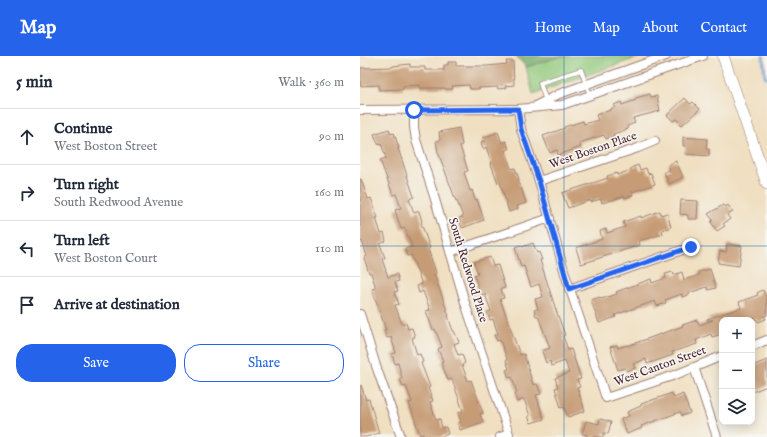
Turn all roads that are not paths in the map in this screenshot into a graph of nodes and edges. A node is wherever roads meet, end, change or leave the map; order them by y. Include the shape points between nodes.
1 (666, 56) edge
2 (703, 56) edge
3 (723, 56) edge
4 (586, 83) junction
5 (590, 95) junction
6 (546, 103) junction
7 (518, 109) junction
8 (360, 110) edge
9 (414, 110) junction
10 (655, 141) dead end
11 (539, 181) junction
12 (767, 184) edge
13 (550, 218) junction
14 (691, 247) dead end
15 (450, 252) junction
16 (569, 289) junction
17 (360, 314) edge
18 (767, 340) edge
19 (755, 345) edge
20 (719, 357) edge
21 (694, 367) junction
22 (401, 437) edge
23 (500, 437) edge
24 (717, 437) edge

1 - 4 street
2 - 5 street
3 - 12 street
4 - 5 lane
4 - 6 street via 559,94
4 - 6 lane via 582,70 540,83
5 - 6 street via 562,105
6 - 7 street
7 - 9 street
7 - 11 street via 521,129
8 - 9 street
9 - 15 street, South Redwood Place via 416,140
10 - 11 street, West Boston Place
11 - 13 street
13 - 15 street
13 - 16 street
14 - 16 street
15 - 23 street, South Redwood Place via 509,434
16 - 21 street, West Canton Street via 606,398
17 - 22 street
18 - 19 street
20 - 21 street, West Canton Street
21 - 24 street

